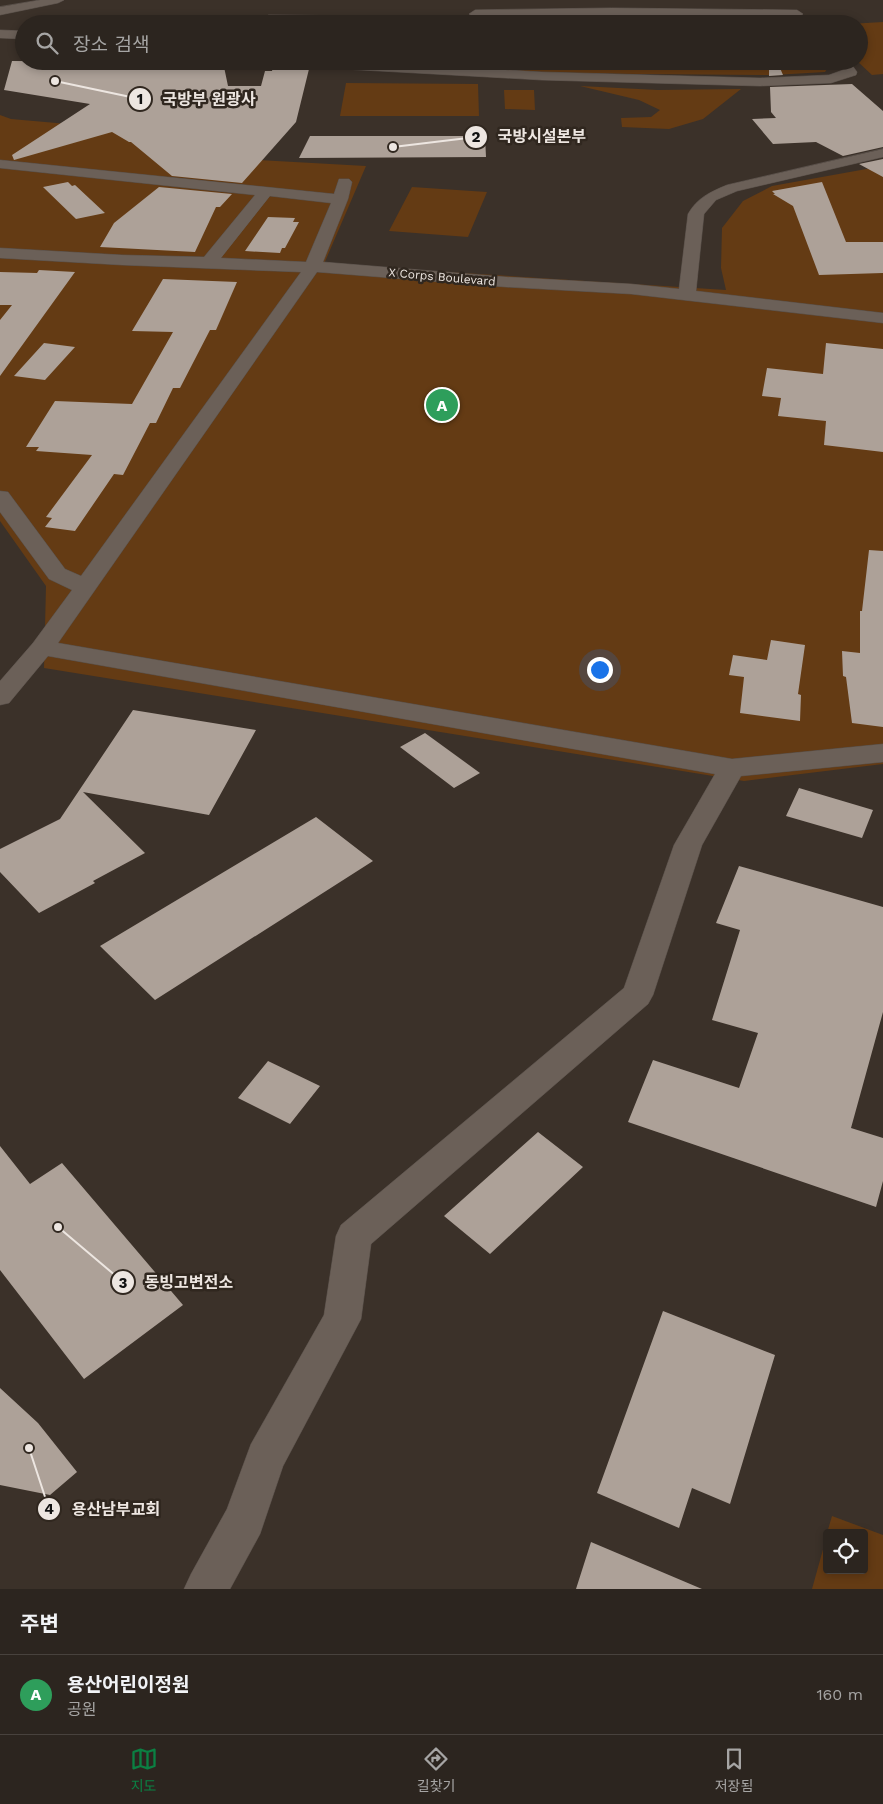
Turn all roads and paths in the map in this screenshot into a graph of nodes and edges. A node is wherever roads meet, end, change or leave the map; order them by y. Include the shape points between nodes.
1 (58, 0) edge
2 (473, 0) edge
3 (781, 0) edge
4 (0, 11) edge
5 (797, 14) joint
6 (474, 15) edge
7 (567, 15) edge
8 (685, 15) edge
9 (788, 15) edge
10 (0, 34) edge
11 (15, 35) edge
12 (500, 70) edge
13 (849, 70) edge
14 (883, 153) edge
15 (0, 164) edge
16 (344, 182) dead end
17 (266, 191) junction
18 (340, 199) junction
19 (0, 253) edge
20 (209, 262) junction
21 (312, 268) junction
22 (687, 296) junction
23 (883, 318) edge
24 (0, 497) edge
25 (85, 588) junction
26 (42, 648) junction
27 (0, 696) edge
28 (883, 753) edge
29 (732, 768) junction
30 (206, 1589) edge

1 - 4 street
2 - 6 street
3 - 5 street
5 - 9 street
7 - 8 street via 636,12
10 - 11 street
12 - 13 street via 542,76 760,82 831,79 851,72
14 - 22 street via 744,184 711,197 696,214
15 - 17 street
16 - 18 street
17 - 18 street
17 - 20 street
18 - 21 street
19 - 20 street, X Corps Boulevard
20 - 21 street, X Corps Boulevard
21 - 22 street, X Corps Boulevard via 631,289
21 - 25 street
22 - 23 street, X Corps Boulevard
24 - 25 street via 57,574
25 - 26 street
26 - 27 street
26 - 29 street
28 - 29 street
29 - 30 street via 688,844 638,995 354,1236 342,1319 265,1458 245,1519

